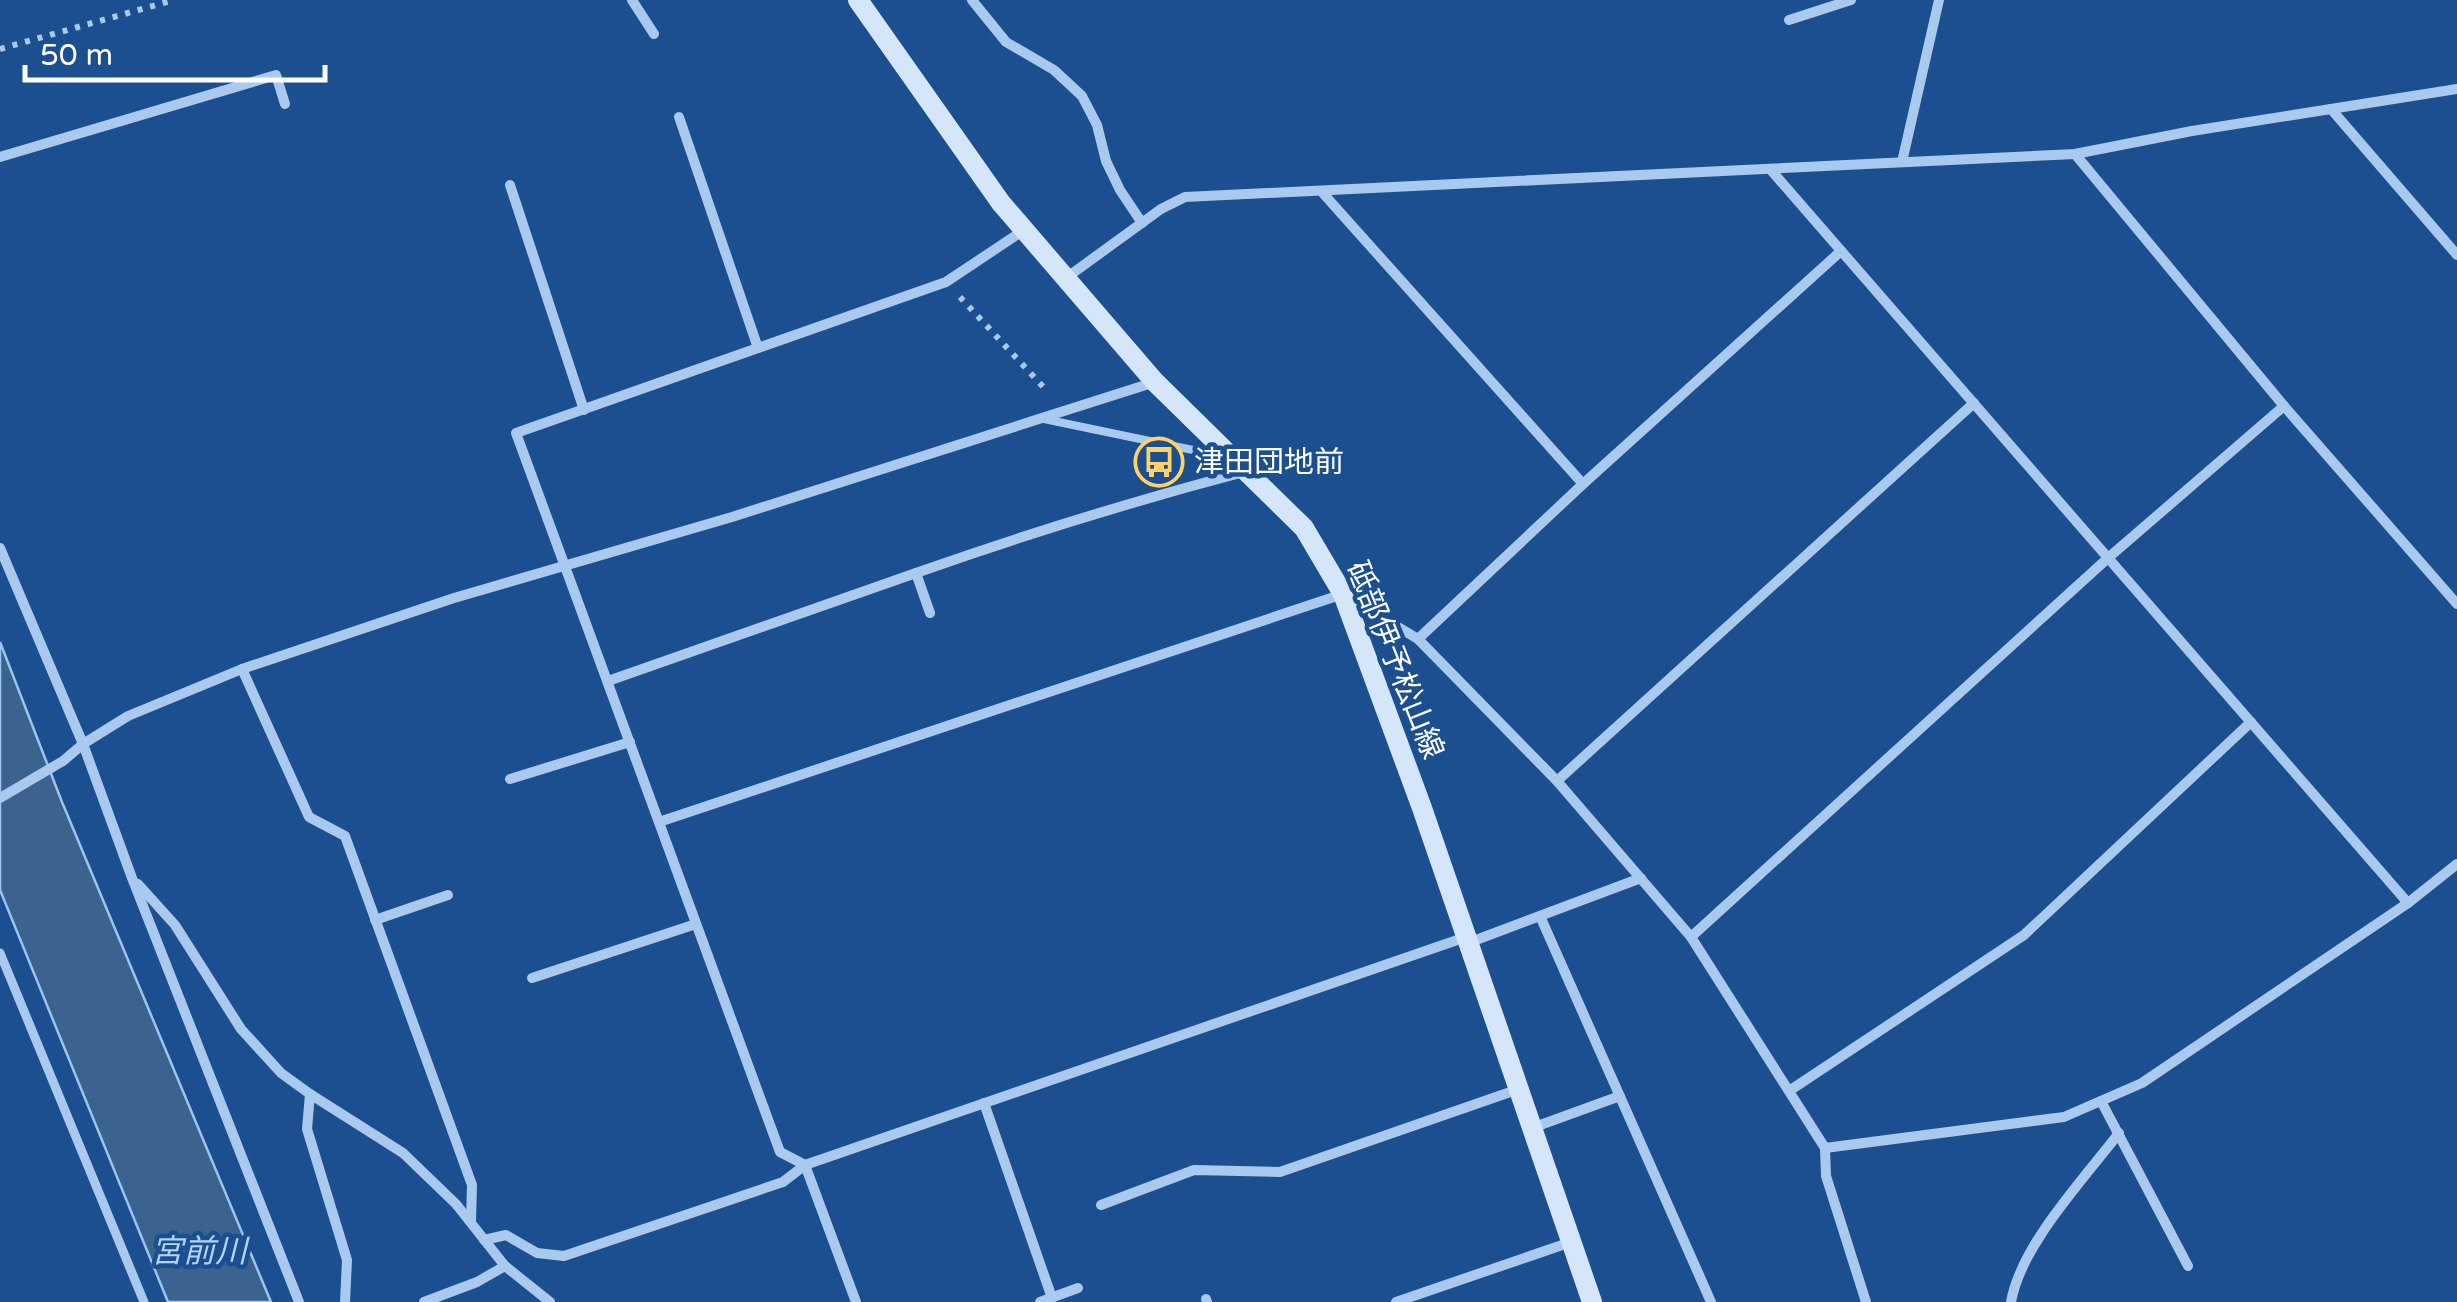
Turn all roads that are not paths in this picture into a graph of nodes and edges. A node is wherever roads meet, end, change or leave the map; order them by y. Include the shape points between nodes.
1 (632, 0) edge
2 (858, 0) edge
3 (972, 0) edge
4 (1851, 0) edge
5 (1938, 0) edge
6 (1789, 20) dead end
7 (654, 34) dead end
8 (2457, 89) edge
9 (285, 104) dead end
10 (2331, 109) junction
11 (679, 117) dead end
12 (2075, 154) junction
13 (0, 157) edge
14 (1902, 162) junction
15 (1770, 169) junction
16 (510, 184) dead end
17 (1321, 190) junction
18 (1142, 222) junction
19 (1024, 230) junction
20 (1841, 250) junction
21 (2457, 255) edge
22 (1066, 278) junction
23 (758, 348) junction
24 (1155, 382) junction
25 (1974, 403) junction
26 (2284, 406) junction
27 (584, 410) junction
28 (1040, 418) junction
29 (1238, 465) junction
30 (1583, 484) junction
31 (0, 548) edge
32 (2108, 558) junction
33 (566, 566) junction
34 (916, 574) junction
35 (1343, 594) junction
36 (2457, 604) edge
37 (930, 613) dead end
38 (1418, 639) junction
39 (242, 669) junction
40 (608, 681) junction
41 (2251, 722) junction
42 (630, 742) junction
43 (82, 744) junction
44 (510, 779) dead end
45 (1557, 781) junction
46 (0, 798) edge
47 (659, 822) junction
48 (2457, 864) edge
49 (132, 878) junction
50 (1640, 878) junction
51 (448, 895) dead end
52 (2408, 903) junction
53 (1540, 916) junction
54 (376, 920) junction
55 (696, 924) junction
56 (1692, 937) junction
57 (1467, 940) junction
58 (0, 953) edge
59 (532, 978) dead end
60 (1518, 1090) junction
61 (1790, 1091) junction
62 (310, 1094) junction
63 (1620, 1096) junction
64 (2101, 1100) junction
65 (984, 1103) junction
66 (1532, 1128) junction
67 (2119, 1133) junction
68 (1825, 1148) junction
69 (806, 1164) junction
70 (1102, 1205) dead end
71 (471, 1222) junction
72 (484, 1240) junction
73 (1571, 1242) junction
74 (505, 1266) junction
75 (2188, 1266) dead end
76 (1078, 1288) dead end
77 (1046, 1300) edge
78 (144, 1302) edge
79 (299, 1302) edge
80 (345, 1302) edge
81 (424, 1302) edge
82 (550, 1302) edge
83 (856, 1302) edge
84 (1396, 1302) edge
85 (1592, 1302) edge
86 (1711, 1302) edge
87 (1866, 1302) edge
88 (2010, 1302) edge

1 - 7 street
2 - 19 main road, 砥部伊予松山線
3 - 18 street via 1006,42 1082,96 1106,161
4 - 6 street
5 - 14 street
8 - 10 street
9 - 13 street via 276,75
10 - 12 street
10 - 21 street
11 - 23 street
12 - 14 street
12 - 26 street
14 - 15 street
15 - 17 street
15 - 20 street
16 - 27 street
17 - 18 street via 1185,197
17 - 30 street
18 - 22 street
19 - 22 main road, 砥部伊予松山線
19 - 23 street via 946,282
20 - 25 street
20 - 30 street
22 - 24 main road, 砥部伊予松山線
23 - 27 street
24 - 28 street
24 - 29 main road, 砥部伊予松山線
25 - 32 street
25 - 45 street
26 - 32 street
26 - 36 street
27 - 33 street via 516,433
28 - 29 lane
28 - 33 street
29 - 34 street
29 - 35 main road, 砥部伊予松山線 via 1304,528
30 - 38 street
31 - 43 street
32 - 41 street
32 - 56 street
33 - 39 street
33 - 40 street
34 - 37 street
34 - 40 street
35 - 38 street
35 - 47 street
35 - 57 main road, 砥部伊予松山線
38 - 45 street
39 - 43 street via 128,716
39 - 54 street via 309,817 345,836
40 - 42 street
41 - 52 street
41 - 61 street via 2024,935
42 - 44 street
42 - 47 street
43 - 46 street
43 - 49 street
45 - 50 street
47 - 55 street
48 - 52 street
49 - 62 street via 176,925 242,1028 280,1072
49 - 79 street
50 - 53 street
50 - 56 street
51 - 54 street
52 - 64 street via 2142,1083
53 - 57 street
53 - 63 street
54 - 71 street via 472,1185
55 - 59 street
55 - 69 street via 780,1152
56 - 61 street
57 - 60 main road, 砥部伊予松山線
57 - 65 street
58 - 78 street
60 - 66 main road, 砥部伊予松山線
60 - 70 street via 1280,1172 1194,1170
61 - 68 street
62 - 71 street via 402,1153
62 - 80 street via 307,1129 348,1260
63 - 66 street
63 - 86 street
64 - 67 street
64 - 68 street via 2064,1117
65 - 69 street
65 - 77 street
66 - 73 main road, 砥部伊予松山線
67 - 75 street
67 - 88 street via 2030,1248
68 - 87 street via 1826,1176
69 - 72 street via 784,1182 564,1256 537,1253 506,1235
69 - 83 street
71 - 72 street
72 - 74 street
73 - 84 street
73 - 85 main road, 砥部伊予松山線
74 - 81 street
74 - 82 street
76 - 77 street

